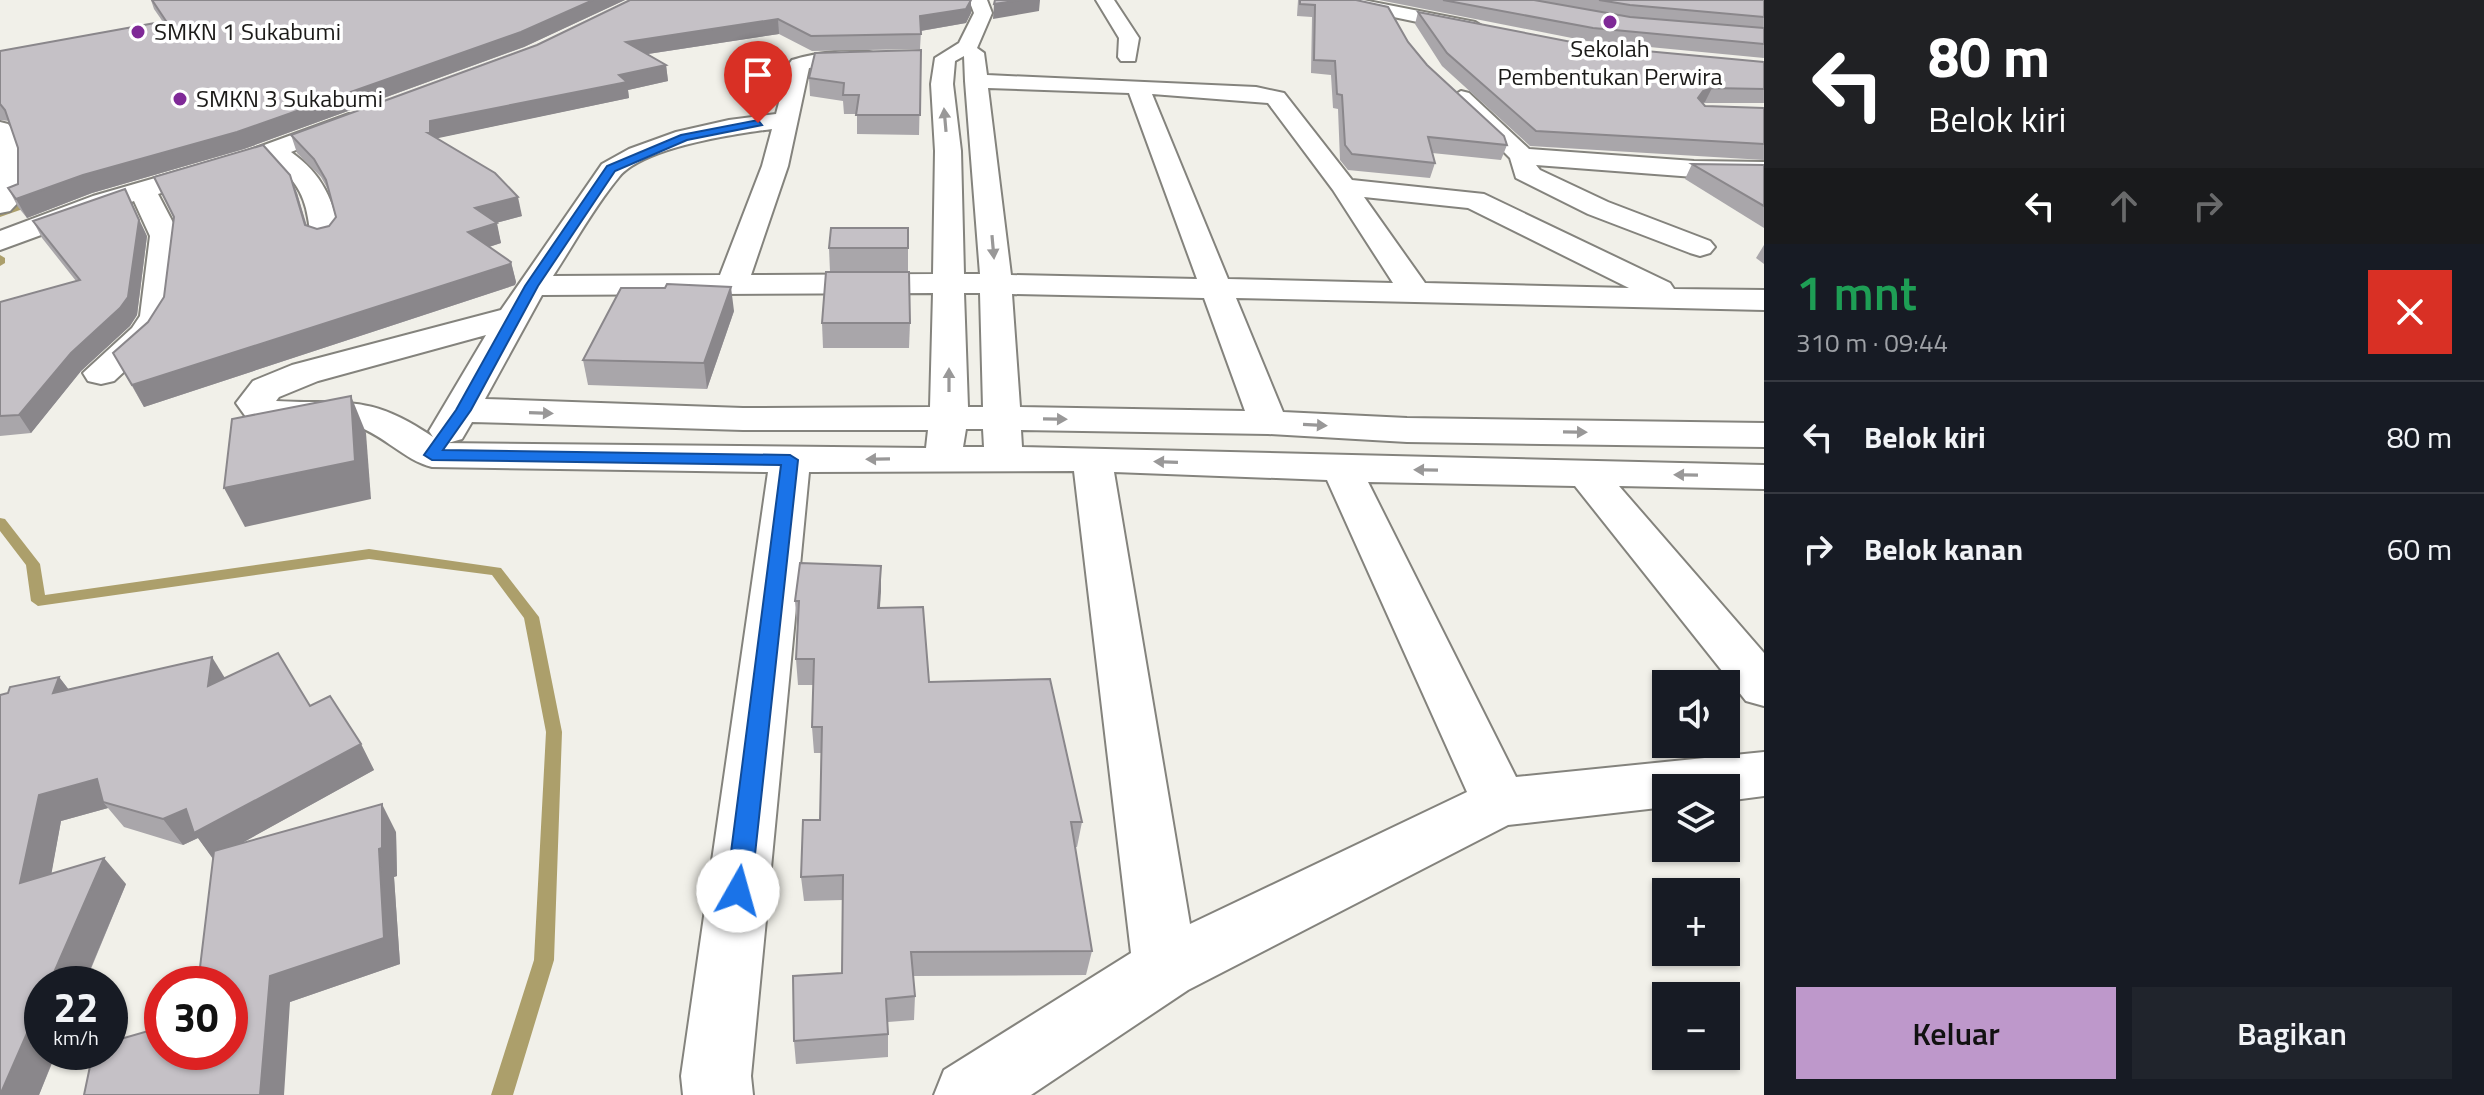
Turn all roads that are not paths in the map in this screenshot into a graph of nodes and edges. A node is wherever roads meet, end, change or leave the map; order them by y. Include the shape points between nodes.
1 (978, 0) edge
2 (1105, 0) edge
3 (1336, 0) edge
4 (1497, 32) edge
5 (1128, 57) dead end
6 (965, 61) junction
7 (1441, 81) edge
8 (1138, 87) junction
9 (370, 113) edge
10 (787, 120) junction
11 (0, 129) edge
12 (272, 150) junction
13 (1522, 156) junction
14 (1764, 170) edge
15 (1344, 187) junction
16 (143, 192) junction
17 (948, 199) junction
18 (989, 199) junction
19 (0, 205) edge
20 (325, 237) edge
21 (0, 241) edge
22 (1700, 247) dead end
23 (948, 283) junction
24 (732, 284) junction
25 (996, 284) junction
26 (1213, 288) junction
27 (1415, 292) junction
28 (1672, 297) junction
29 (1764, 300) edge
30 (522, 302) junction
31 (101, 373) dead end
32 (463, 410) junction
33 (949, 418) junction
34 (1002, 418) junction
35 (1268, 423) junction
36 (1764, 435) edge
37 (432, 455) junction
38 (943, 458) junction
39 (1003, 458) junction
40 (1092, 459) junction
41 (790, 460) junction
42 (1342, 469) junction
43 (1586, 473) junction
44 (1764, 477) edge
45 (1764, 687) edge
46 (1764, 774) edge
47 (1500, 802) junction
48 (1165, 968) junction
49 (718, 1095) edge
50 (969, 1095) edge

1 - 6 street via 983,13
2 - 5 street via 1129,38
3 - 4 street via 1399,22
6 - 8 street
6 - 10 street via 802,62
17 -> 6 street via 942,84
6 - 18 street
7 - 13 street
8 - 15 street via 1276,98
8 - 26 street
9 - 12 street
10 - 24 street
10 - 30 street via 685,137 611,169
11 - 19 street via 12,167 12,197
12 - 16 street
12 - 20 street via 312,184 322,206
13 - 14 street
13 - 22 street via 1525,172 1548,186
15 - 27 street
15 - 28 street via 1474,200
16 - 21 street
16 - 31 street via 165,236 156,316 145,334
17 - 18 street
17 - 23 street
18 -> 25 street
23 - 24 street
23 - 25 street
33 -> 23 street
24 - 30 street
25 - 26 street
25 - 34 street
26 - 27 street
26 - 35 street
27 - 28 street
28 - 29 street
30 - 32 street
30 - 37 street via 293,377 266,389 255,403 271,413 365,415 387,423
32 -> 33 street via 743,419
32 - 37 street
33 - 34 street
33 - 38 street
34 -> 35 street
34 - 39 street
35 -> 36 street
37 - 41 street
38 - 39 street
38 -> 41 street
39 - 40 street
42 -> 40 street
40 - 48 street
41 - 49 street via 716,1076
43 -> 42 street
42 - 47 street
44 -> 43 street
43 - 45 street
46 - 47 street
47 - 48 street
48 - 50 street

